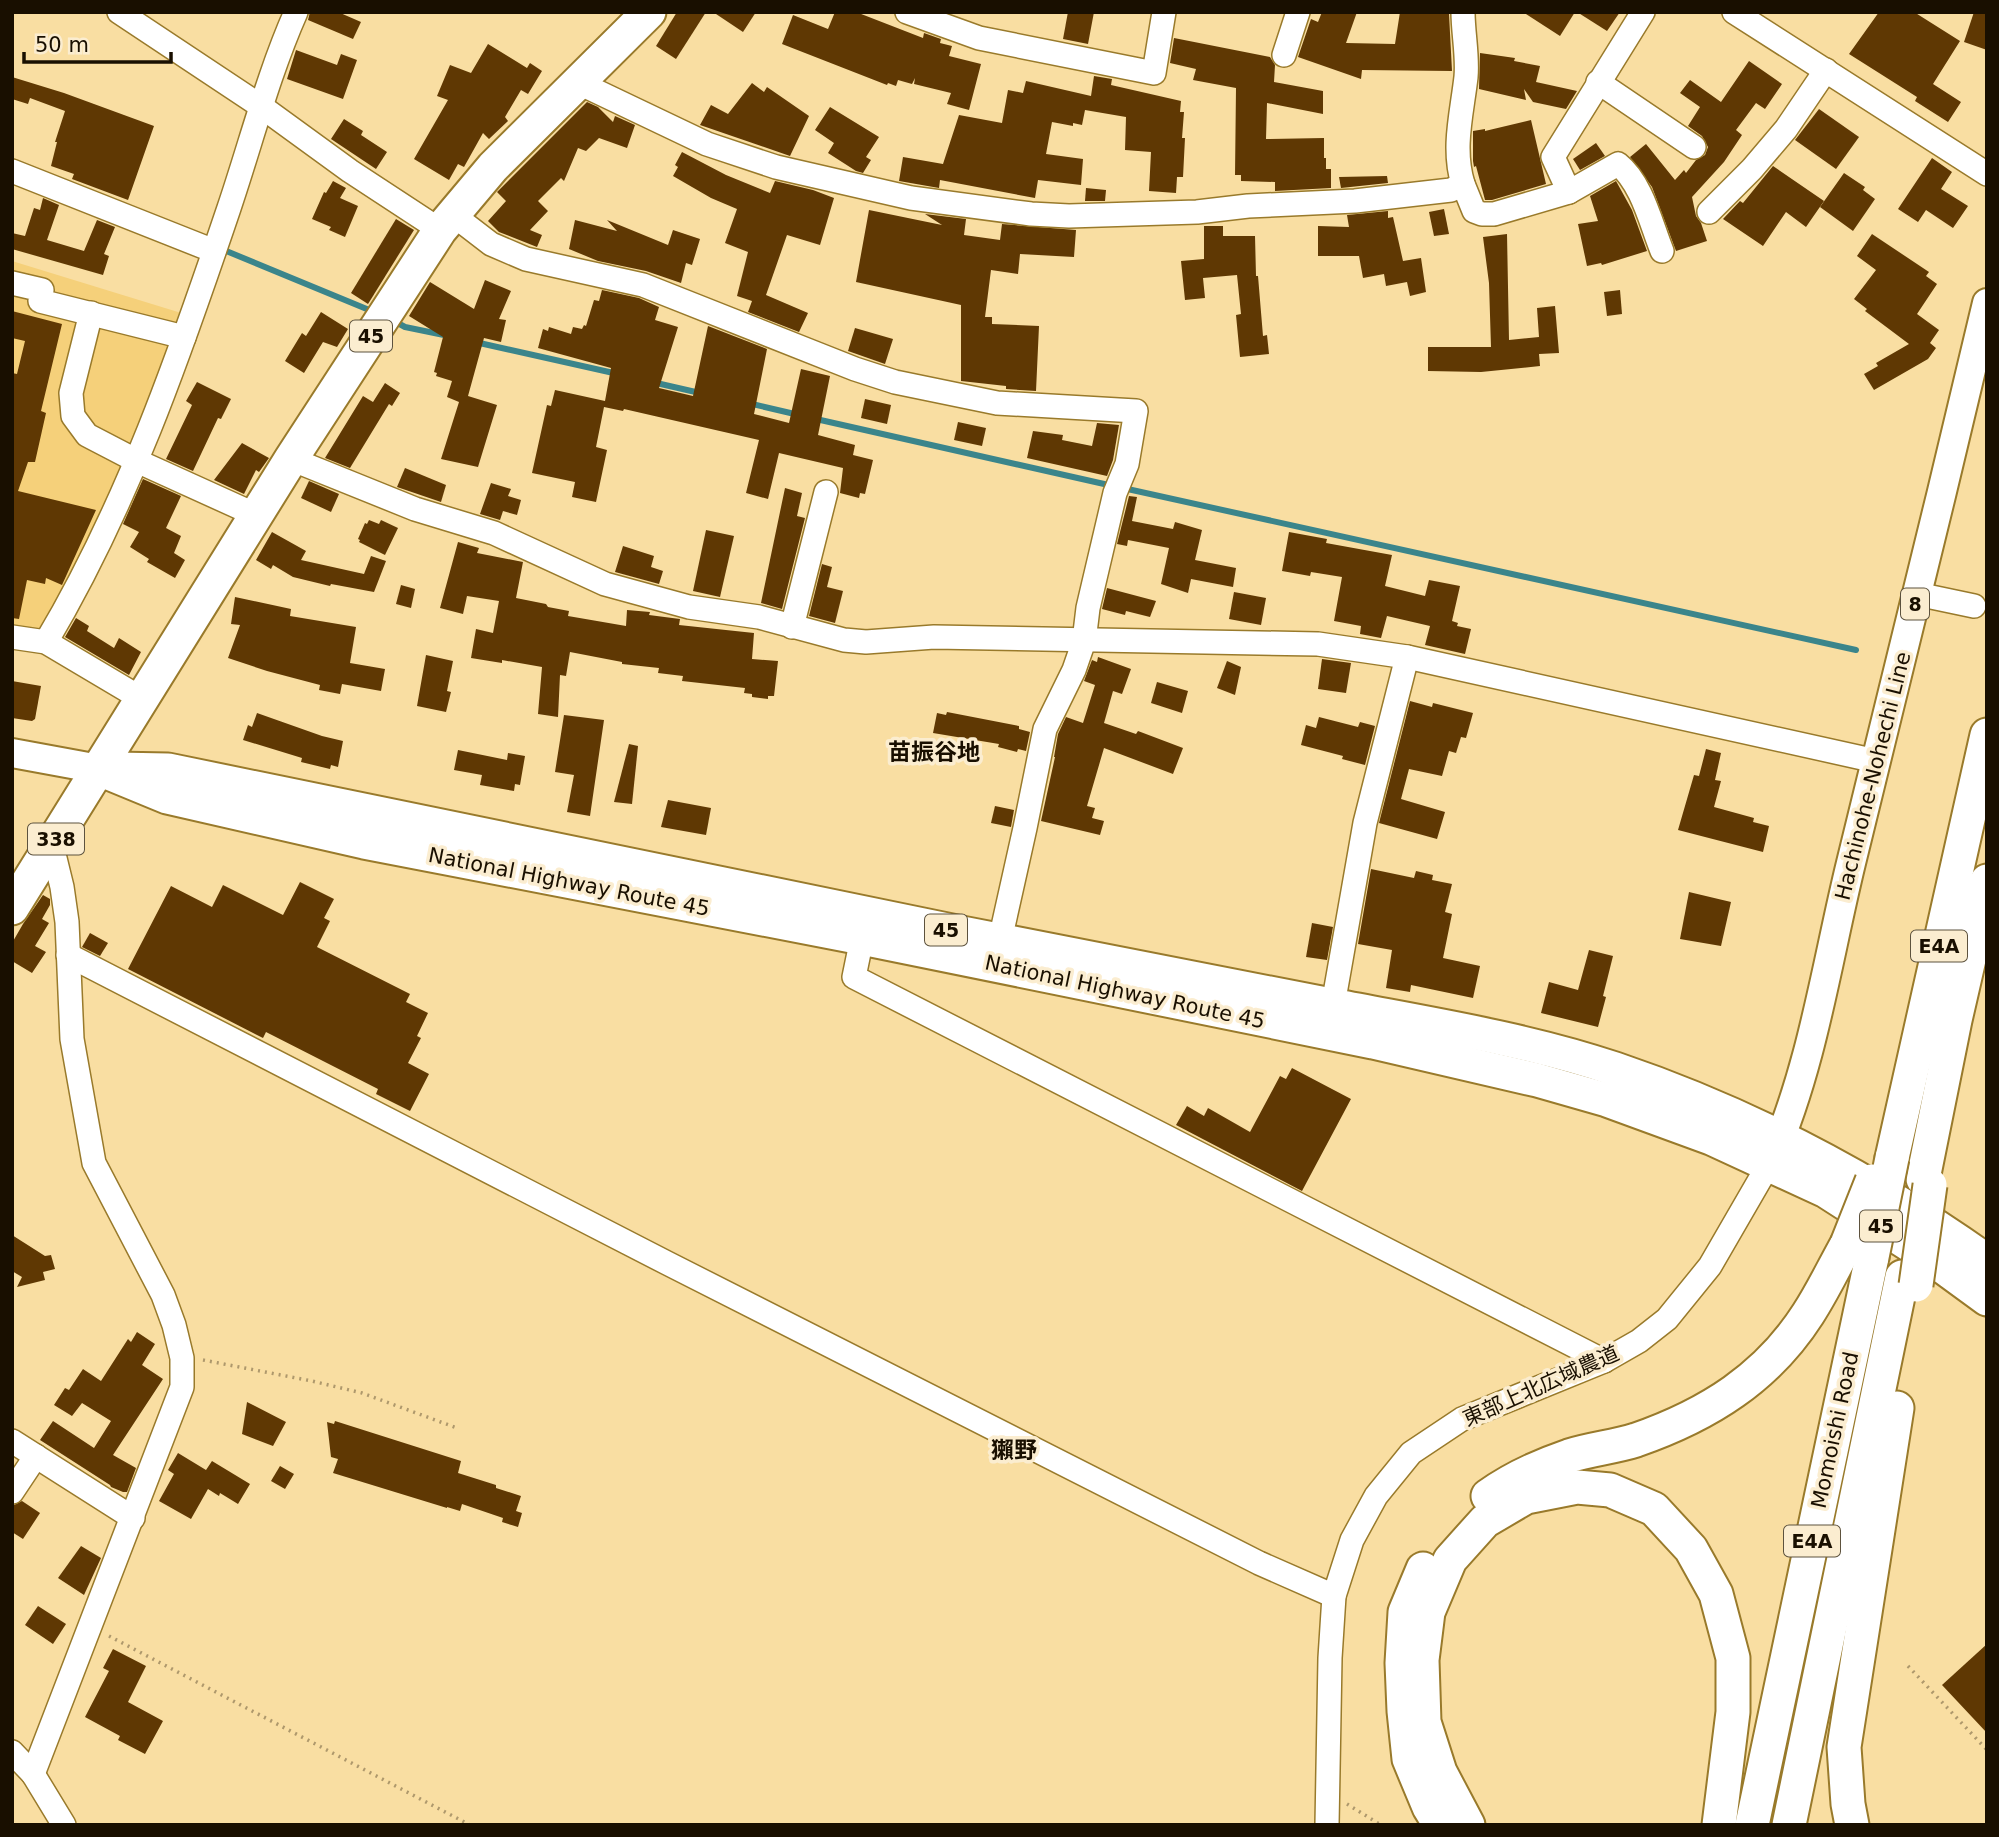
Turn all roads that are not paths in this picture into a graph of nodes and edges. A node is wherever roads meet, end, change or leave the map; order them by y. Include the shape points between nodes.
1 (119, 12) edge
2 (296, 12) edge
3 (649, 12) edge
4 (907, 12) edge
5 (1164, 12) edge
6 (1298, 12) edge
7 (1463, 12) edge
8 (1643, 12) edge
9 (1734, 12) edge
10 (1284, 55) dead end
11 (1826, 70) junction
12 (577, 82) junction
13 (1598, 82) junction
14 (262, 107) junction
15 (1694, 147) dead end
16 (12, 172) edge
17 (1987, 174) edge
18 (1463, 184) junction
19 (1569, 192) junction
20 (1709, 212) dead end
21 (446, 222) junction
22 (214, 251) junction
23 (1662, 251) dead end
24 (12, 283) edge
25 (1987, 303) edge
26 (91, 313) junction
27 (184, 337) junction
28 (291, 460) junction
29 (136, 461) junction
30 (826, 492) dead end
31 (256, 515) junction
32 (1917, 594) junction
33 (1974, 606) dead end
34 (792, 626) junction
35 (12, 637) edge
36 (1084, 641) junction
37 (46, 642) junction
38 (1407, 657) junction
39 (142, 699) junction
40 (1987, 734) edge
41 (12, 753) edge
42 (1876, 761) junction
43 (100, 769) junction
44 (52, 846) junction
45 (1987, 881) edge
46 (12, 908) edge
47 (862, 938) junction
48 (1000, 940) junction
49 (68, 956) junction
50 (1333, 1005) junction
51 (1775, 1151) junction
52 (1859, 1251) junction
53 (1987, 1261) edge
54 (1909, 1281) junction
55 (1987, 1299) edge
56 (1604, 1361) junction
57 (12, 1441) edge
58 (36, 1456) junction
59 (12, 1492) edge
60 (133, 1518) junction
61 (1334, 1596) junction
62 (12, 1752) edge
63 (33, 1774) junction
64 (64, 1825) edge
65 (1327, 1825) edge
66 (1440, 1825) edge
67 (1468, 1825) edge
68 (1719, 1825) edge
69 (1752, 1825) edge
70 (1789, 1825) edge
71 (1852, 1825) edge

1 - 14 street
2 - 14 street
3 - 12 highway, 45
4 - 5 street via 979,38 1154,73
6 - 10 street
7 - 18 street via 1466,75 1458,118 1458,169
8 - 13 street
9 - 11 street
11 - 17 street
11 - 20 street via 1786,130
12 - 18 street via 707,144 776,167 911,198 1031,214 1197,212 1355,201 1451,190
12 - 21 highway, 45
13 - 15 street
13 - 19 street via 1553,157
14 - 21 street via 350,171
14 - 22 street
16 - 22 street
18 - 19 street via 1474,211 1482,214
19 - 23 street via 1618,164 1639,193
21 - 28 highway, 45
21 - 36 street via 526,259 643,285 895,382 997,403 1136,411
22 - 27 street
24 - 26 street via 42,290 40,301
25 - 32 main road, Hachinohe-Nohechi Line / 8
26 - 27 street
26 - 29 street via 71,393 73,416 88,435
27 - 29 street
28 - 31 highway, 45
28 - 34 street via 415,509 494,533 605,583 689,607
29 - 31 street
29 - 37 street via 78,589
30 - 34 street
31 - 39 highway, 45
32 - 33 street
32 - 42 main road, Hachinohe-Nohechi Line / 8
34 - 36 street via 866,642 934,637
35 - 37 street
36 - 38 street via 1318,644
36 - 48 street via 1045,729
37 - 39 street
38 - 42 street
38 - 50 street via 1365,823
39 - 43 highway, 45
40 - 52 highway, Momoishi Road / E4A, bridge via 1905,1101
41 - 43 main road
42 - 51 main road, Hachinohe-Nohechi Line / 8 via 1808,1053
43 - 44 highway, 338
43 - 47 highway, National Highway Route 45 / 45 via 167,797 364,842
43 - 48 highway, National Highway Route 45 / 45 via 168,770
44 - 46 highway, 338
44 - 49 street via 62,887
45 - 54 highway, E4A, bridge via 1955,1020
47 - 51 highway, National Highway Route 45 / 45 via 1537,1080 1711,1138
47 - 56 street via 854,977
48 - 50 highway, National Highway Route 45 / 45
49 - 60 street via 72,1039 94,1163 163,1295 183,1358 182,1387
49 - 61 street via 1222,1545
50 - 51 highway, National Highway Route 45 / 45 via 1545,1049 1604,1066 1720,1110
51 - 53 highway, National Highway Route 45 / 45 via 1837,1165
51 - 55 highway, National Highway Route 45 / 45 via 1826,1191
51 - 56 street, 東部上北広域農道 via 1710,1266 1667,1319
52 - 66 highway via 1774,1358 1731,1396 1635,1440 1570,1456 1510,1480 1462,1516 1427,1559 1405,1612 1404,1711 1409,1759
52 - 69 highway, Momoishi Road / E4A
54 - 70 highway, Momoishi Road / E4A
54 - 71 highway via 1844,1747
56 - 61 street, 東部上北広域農道 via 1462,1419 1411,1453 1376,1496 1352,1540
57 - 58 street
58 - 59 street
58 - 60 street
60 - 63 street
61 - 65 street, 東部上北広域農道
62 - 63 street
63 - 64 street
67 - 68 highway via 1440,1772 1424,1722 1422,1660 1428,1612 1450,1560 1485,1521 1526,1497 1577,1487 1610,1490 1654,1509 1691,1549 1716,1594 1733,1658 1734,1712

